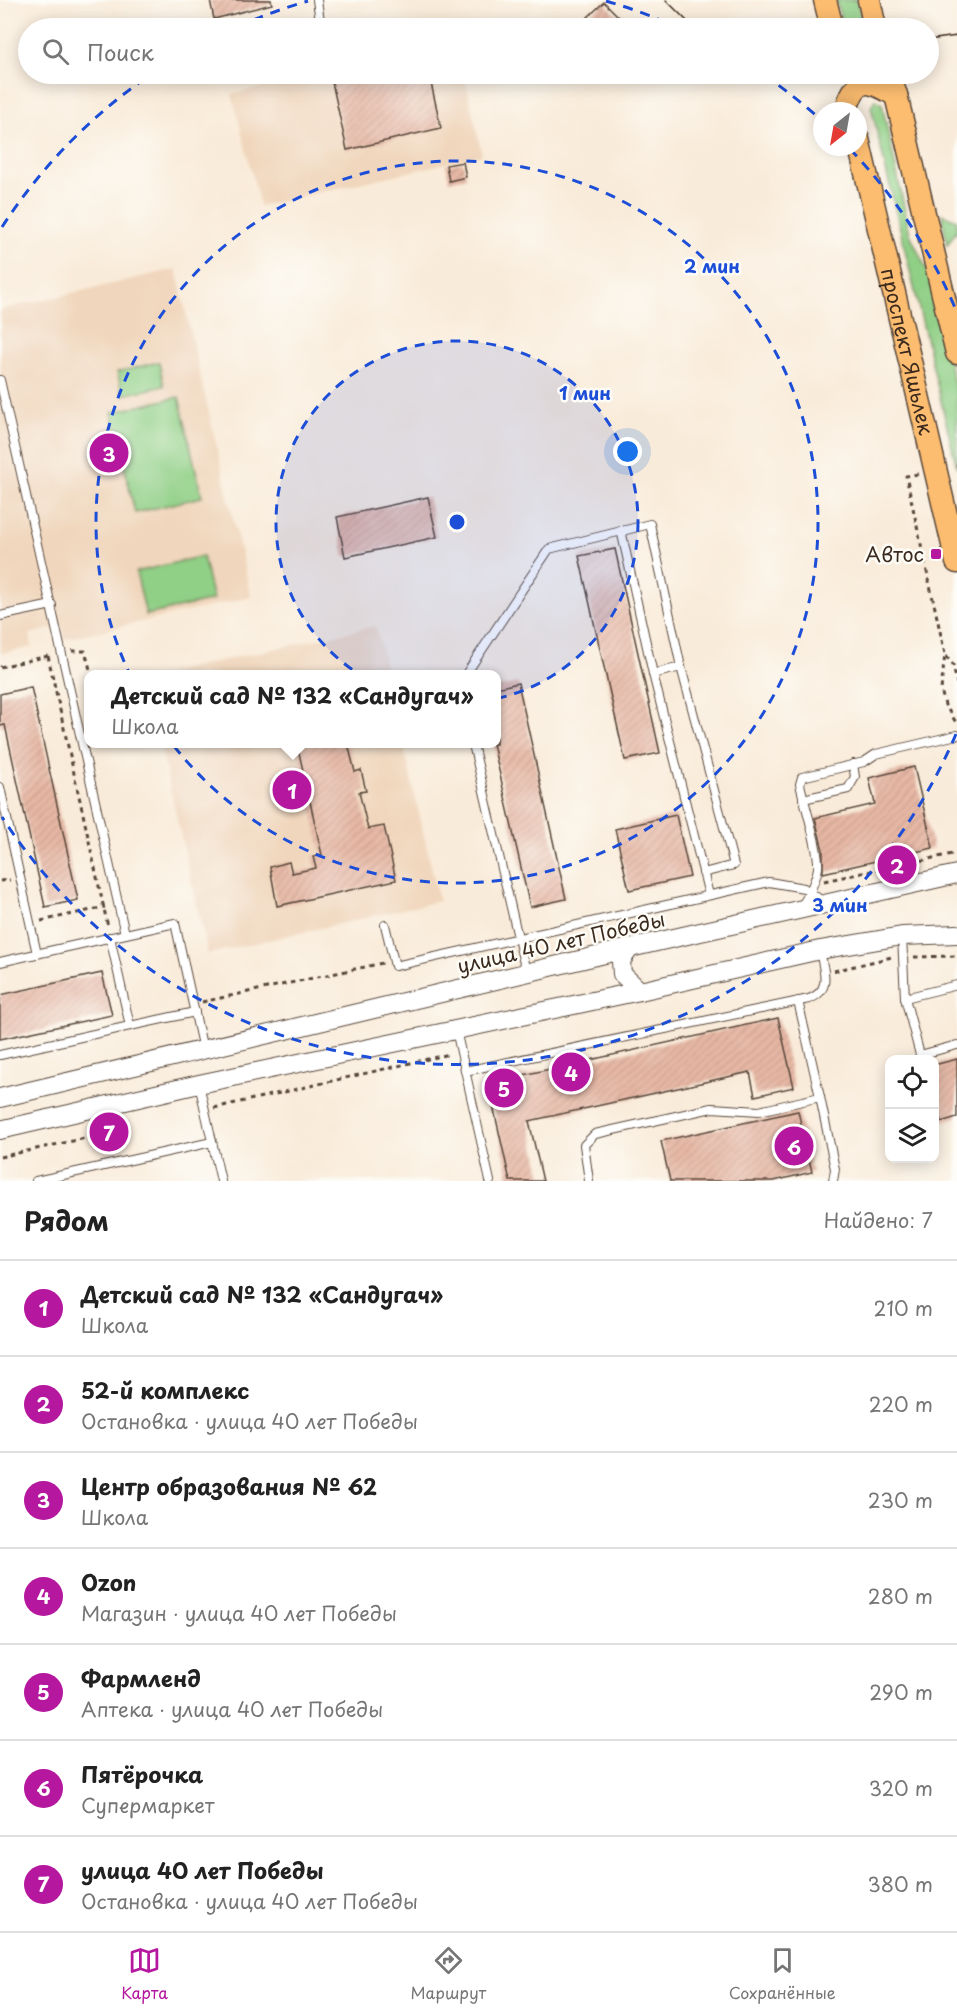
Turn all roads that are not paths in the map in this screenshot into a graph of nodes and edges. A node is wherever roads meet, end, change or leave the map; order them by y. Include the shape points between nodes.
1 (317, 0) edge
2 (825, 0) edge
3 (869, 0) edge
4 (320, 18) edge
5 (830, 18) edge
6 (873, 18) edge
7 (845, 84) edge
8 (861, 84) edge
9 (873, 84) edge
10 (892, 84) edge
11 (896, 95) junction
12 (849, 102) edge
13 (851, 102) edge
14 (862, 156) edge
15 (957, 353) edge
16 (0, 380) edge
17 (621, 530) junction
18 (957, 562) edge
19 (52, 605) junction
20 (0, 616) edge
21 (681, 667) junction
22 (469, 670) edge
23 (653, 674) junction
24 (957, 735) edge
25 (84, 748) edge
26 (84, 748) edge
27 (474, 748) edge
28 (853, 764) junction
29 (0, 787) edge
30 (803, 799) junction
31 (703, 873) junction
32 (957, 874) edge
33 (709, 895) junction
34 (819, 898) junction
35 (386, 925) dead end
36 (126, 934) junction
37 (957, 934) edge
38 (902, 936) junction
39 (110, 937) junction
40 (516, 938) junction
41 (630, 948) junction
42 (820, 950) junction
43 (37, 954) junction
44 (0, 962) edge
45 (526, 973) junction
46 (957, 985) edge
47 (640, 991) junction
48 (905, 998) junction
49 (798, 1001) junction
50 (195, 1012) junction
51 (130, 1026) junction
52 (456, 1030) junction
53 (957, 1045) edge
54 (203, 1052) junction
55 (0, 1055) edge
56 (465, 1071) junction
57 (199, 1084) junction
58 (820, 1097) junction
59 (0, 1098) edge
60 (0, 1130) edge
61 (212, 1142) junction
62 (36, 1181) edge
63 (221, 1181) edge
64 (490, 1181) edge
65 (589, 1181) edge
66 (833, 1181) edge

1 - 4 lane
2 - 5 main road
3 - 6 main road
7 - 12 main road
8 - 13 main road via 853,90
9 - 11 main road
10 - 11 main road
11 - 15 main road
14 - 18 main road, проспект Яшьлек
16 - 19 lane
17 - 21 lane via 650,524
17 - 22 lane via 549,549
17 - 23 lane
19 - 20 lane
19 - 25 lane
21 - 23 lane
21 - 31 lane via 734,865
23 - 31 lane
24 - 28 lane via 876,754
26 - 36 lane
27 - 40 lane
28 - 30 lane via 855,777 848,789
28 - 30 lane via 802,777
29 - 43 lane
30 - 34 lane via 818,864
31 - 33 lane
32 - 34 street, улица 40 лет Победы
33 - 34 lane via 769,882 794,884
33 - 40 lane
34 - 41 street, улица 40 лет Победы via 799,910
35 - 40 lane via 395,966
36 - 39 lane
36 - 50 lane via 175,923
37 - 38 street
38 - 42 street
38 - 48 lane
39 - 43 lane
39 - 51 lane
40 - 45 lane
41 - 45 street, улица 40 лет Победы
41 - 47 street via 621,961 622,974
42 - 47 street
42 - 49 lane via 826,982 818,996
43 - 44 lane
45 - 54 street, улица 40 лет Победы
46 - 48 lane
47 - 52 street
48 - 53 lane via 920,1055
49 - 56 lane
49 - 58 lane
50 - 51 lane
50 - 54 lane
51 - 55 lane
52 - 56 lane
52 - 57 street
54 - 59 street, улица 40 лет Победы
56 - 64 lane
57 - 60 street
57 - 61 lane
58 - 65 lane via 753,1111 712,1108 595,1134 584,1145
58 - 66 lane via 835,1168
61 - 62 lane
61 - 63 lane

